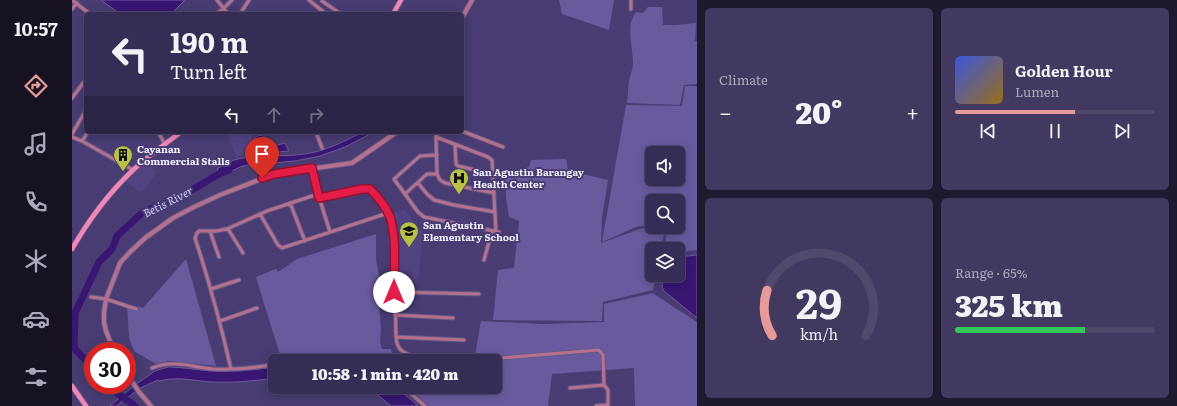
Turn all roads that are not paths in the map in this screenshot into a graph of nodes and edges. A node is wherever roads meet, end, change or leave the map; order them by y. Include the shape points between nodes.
1 (72, 0) edge
2 (217, 0) edge
3 (232, 0) edge
4 (249, 0) edge
5 (309, 0) edge
6 (401, 0) edge
7 (472, 0) edge
8 (632, 0) edge
9 (323, 1) edge
10 (77, 3) junction
11 (318, 7) junction
12 (224, 8) junction
13 (72, 9) edge
14 (632, 9) dead end
15 (88, 12) edge
16 (219, 12) edge
17 (227, 12) edge
18 (241, 12) edge
19 (324, 12) edge
20 (338, 12) edge
21 (394, 12) edge
22 (464, 14) edge
23 (84, 82) edge
24 (72, 98) edge
25 (84, 114) edge
26 (464, 133) edge
27 (87, 134) edge
28 (159, 134) edge
29 (178, 134) edge
30 (317, 134) edge
31 (394, 134) edge
32 (437, 134) edge
33 (72, 136) edge
34 (436, 137) junction
35 (82, 141) junction
36 (165, 144) junction
37 (455, 145) junction
38 (503, 147) dead end
39 (322, 148) dead end
40 (437, 155) junction
41 (312, 168) junction
42 (133, 170) junction
43 (437, 174) junction
44 (493, 174) junction
45 (418, 183) junction
46 (494, 193) junction
47 (405, 194) junction
48 (319, 196) junction
49 (290, 203) junction
50 (495, 212) junction
51 (388, 213) junction
52 (260, 214) junction
53 (228, 229) junction
54 (210, 231) junction
55 (330, 232) junction
56 (496, 232) junction
57 (305, 241) junction
58 (72, 249) edge
59 (243, 253) dead end
60 (219, 257) dead end
61 (484, 260) dead end
62 (238, 280) dead end
63 (211, 289) junction
64 (394, 292) junction
65 (479, 294) dead end
66 (91, 297) dead end
67 (106, 299) junction
68 (256, 308) dead end
69 (136, 309) dead end
70 (395, 315) junction
71 (454, 318) dead end
72 (220, 321) junction
73 (396, 337) junction
74 (464, 340) dead end
75 (110, 342) edge
76 (268, 365) edge
77 (152, 368) dead end
78 (231, 369) junction
79 (604, 385) junction
80 (72, 386) edge
81 (136, 387) edge
82 (570, 388) dead end
83 (411, 394) edge
84 (608, 405) edge
85 (86, 406) edge
86 (151, 406) edge
87 (425, 406) edge
88 (596, 406) edge

1 - 10 street
2 - 12 street
3 - 12 street
4 - 18 street
5 - 11 street
6 - 21 main road
7 - 22 street
8 - 14 street
9 - 11 street
9 - 20 street
10 - 13 street
10 - 15 street
11 - 19 street
12 - 16 street
12 - 17 street
23 - 24 street
25 - 33 street
26 - 38 street
27 - 35 street
28 - 36 street
29 - 36 main road
30 - 39 street
31 - 41 street via 352,163
32 - 34 street
33 - 35 street
34 - 37 street
34 - 40 street
35 - 42 street
36 - 42 main road
37 - 44 street via 490,158 493,162
37 - 44 street via 458,166
40 - 43 street
40 - 47 street via 420,156 394,179
41 - 48 street
41 - 67 street via 274,174 220,195 173,218 136,245 120,263
42 - 58 main road via 87,224
43 - 45 street via 427,174
43 - 46 street via 445,183
44 - 46 street
45 - 47 street
45 - 50 street via 434,200
46 - 50 street
47 - 56 street via 421,215
48 - 49 street
48 - 51 street via 370,189
48 - 55 street
49 - 52 street
49 - 57 street
50 - 56 street
51 - 55 street
51 - 64 street via 394,236
52 - 53 street
52 - 57 street via 280,248
53 - 54 street
53 - 59 street
54 - 60 street
54 - 63 street via 199,231 195,238
55 - 57 street
56 - 61 street
62 - 63 street
63 - 72 street
64 - 65 street
64 - 70 street
66 - 67 street
67 - 69 street
67 - 75 street via 104,322
68 - 72 street
70 - 71 street
70 - 73 street
72 - 78 street
73 - 74 street
73 - 79 street via 397,346 404,353 414,357 488,359 599,350 603,355
76 - 78 street
77 - 78 street via 170,363
79 - 82 street
79 - 84 street via 608,390
80 - 85 main road
81 - 86 street
83 - 87 street
84 - 88 street

